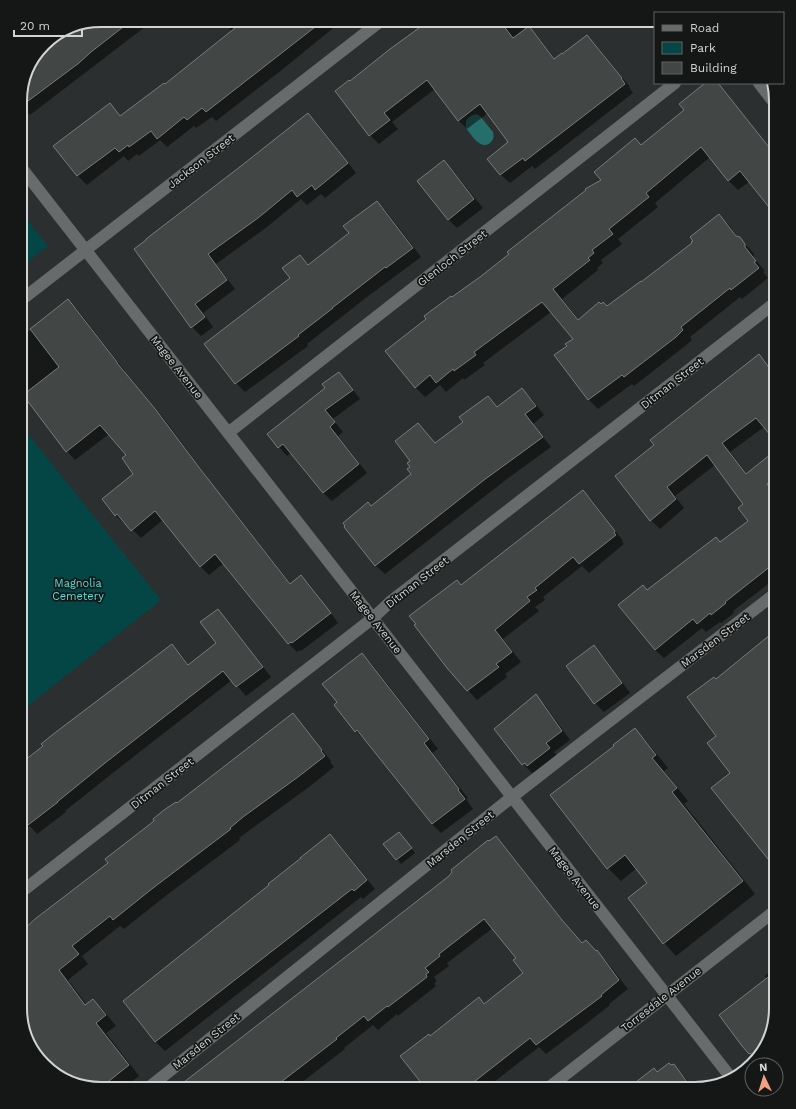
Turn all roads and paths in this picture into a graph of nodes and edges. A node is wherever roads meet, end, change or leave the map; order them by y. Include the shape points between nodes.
1 (373, 27) edge
2 (674, 84) edge
3 (760, 84) edge
4 (768, 95) edge
5 (27, 175) edge
6 (86, 251) junction
7 (27, 296) edge
8 (769, 307) edge
9 (228, 433) junction
10 (769, 598) edge
11 (373, 618) junction
12 (512, 797) junction
13 (27, 888) edge
14 (769, 915) edge
15 (666, 995) junction
16 (728, 1074) edge
17 (156, 1082) edge
18 (556, 1082) edge

1 - 6 street, Jackson Street
2 - 9 street, Glenloch Street
3 - 4 street
5 - 6 street, Magee Avenue
6 - 7 street, Jackson Street
6 - 9 street, Magee Avenue
8 - 11 street, Ditman Street
9 - 11 street, Magee Avenue
10 - 12 street, Marsden Street
11 - 12 street, Magee Avenue
11 - 13 street, Ditman Street
12 - 15 street, Magee Avenue
12 - 17 street, Marsden Street
14 - 15 street, Torresdale Avenue
15 - 16 street, Magee Avenue
15 - 18 street, Torresdale Avenue

